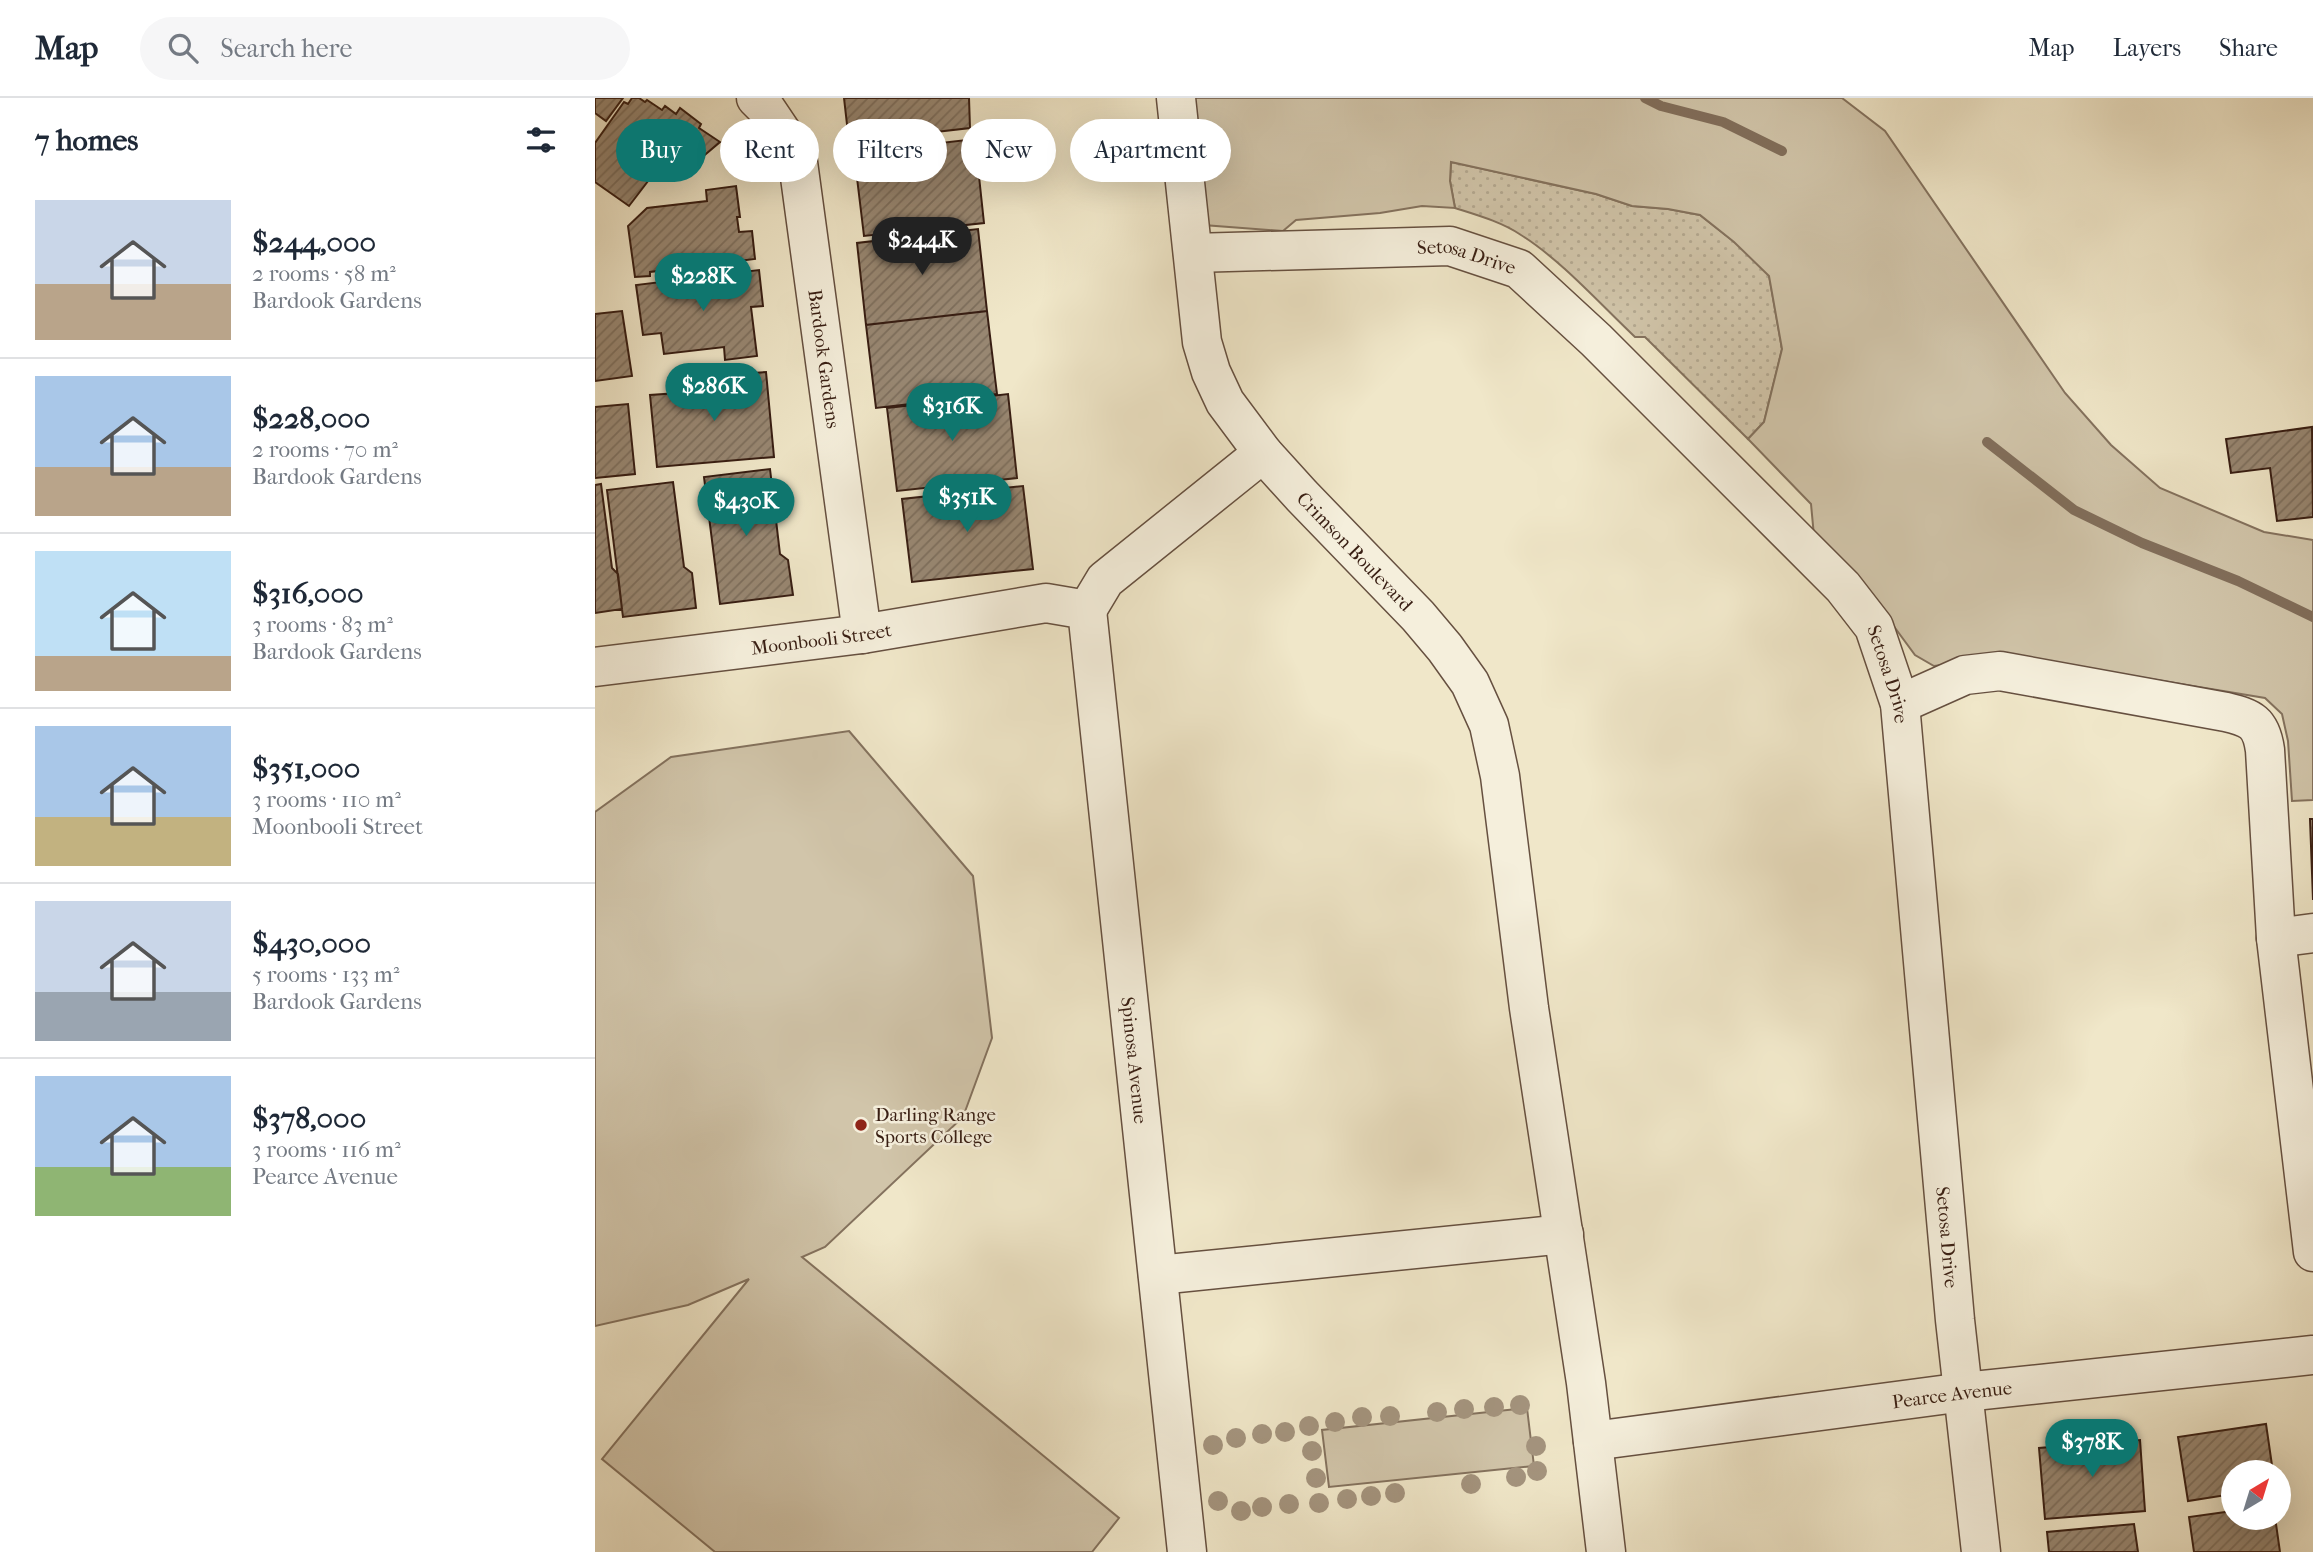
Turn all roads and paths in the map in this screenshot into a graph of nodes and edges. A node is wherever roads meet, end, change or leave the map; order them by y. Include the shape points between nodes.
1 (756, 98) edge
2 (1176, 98) edge
3 (1193, 253) junction
4 (1263, 453) junction
5 (1087, 610) junction
6 (862, 634) junction
7 (595, 667) edge
8 (1900, 704) junction
9 (2313, 933) edge
10 (2276, 938) junction
11 (1564, 1234) junction
12 (2313, 1252) edge
13 (1158, 1275) junction
14 (2313, 1355) edge
15 (1964, 1392) junction
16 (1593, 1441) junction
17 (1187, 1552) edge
18 (1606, 1552) edge
19 (1981, 1552) edge

1 - 6 street, Bardook Gardens via 797,155
2 - 3 street, Crimson Boulevard
3 - 4 street, Crimson Boulevard via 1202,342 1211,372 1225,402
3 - 8 street, Setosa Drive via 1450,246 1519,269 1843,587 1874,627
4 - 5 street via 1105,580
4 - 11 street, Crimson Boulevard via 1418,616 1470,683 1489,725
5 - 6 street, Moonbooli Street via 1046,603
5 - 13 street, Spinosa Avenue
6 - 7 street, Moonbooli Street
8 - 10 street via 1965,675 2000,671 2225,712 2256,723 2265,750
8 - 15 street, Setosa Drive
9 - 10 street
10 - 12 street
11 - 13 street
11 - 16 street, Crimson Boulevard
13 - 17 street, Spinosa Avenue
14 - 15 street, Pearce Avenue
15 - 16 street, Pearce Avenue
15 - 19 street, Setosa Drive
16 - 18 street

